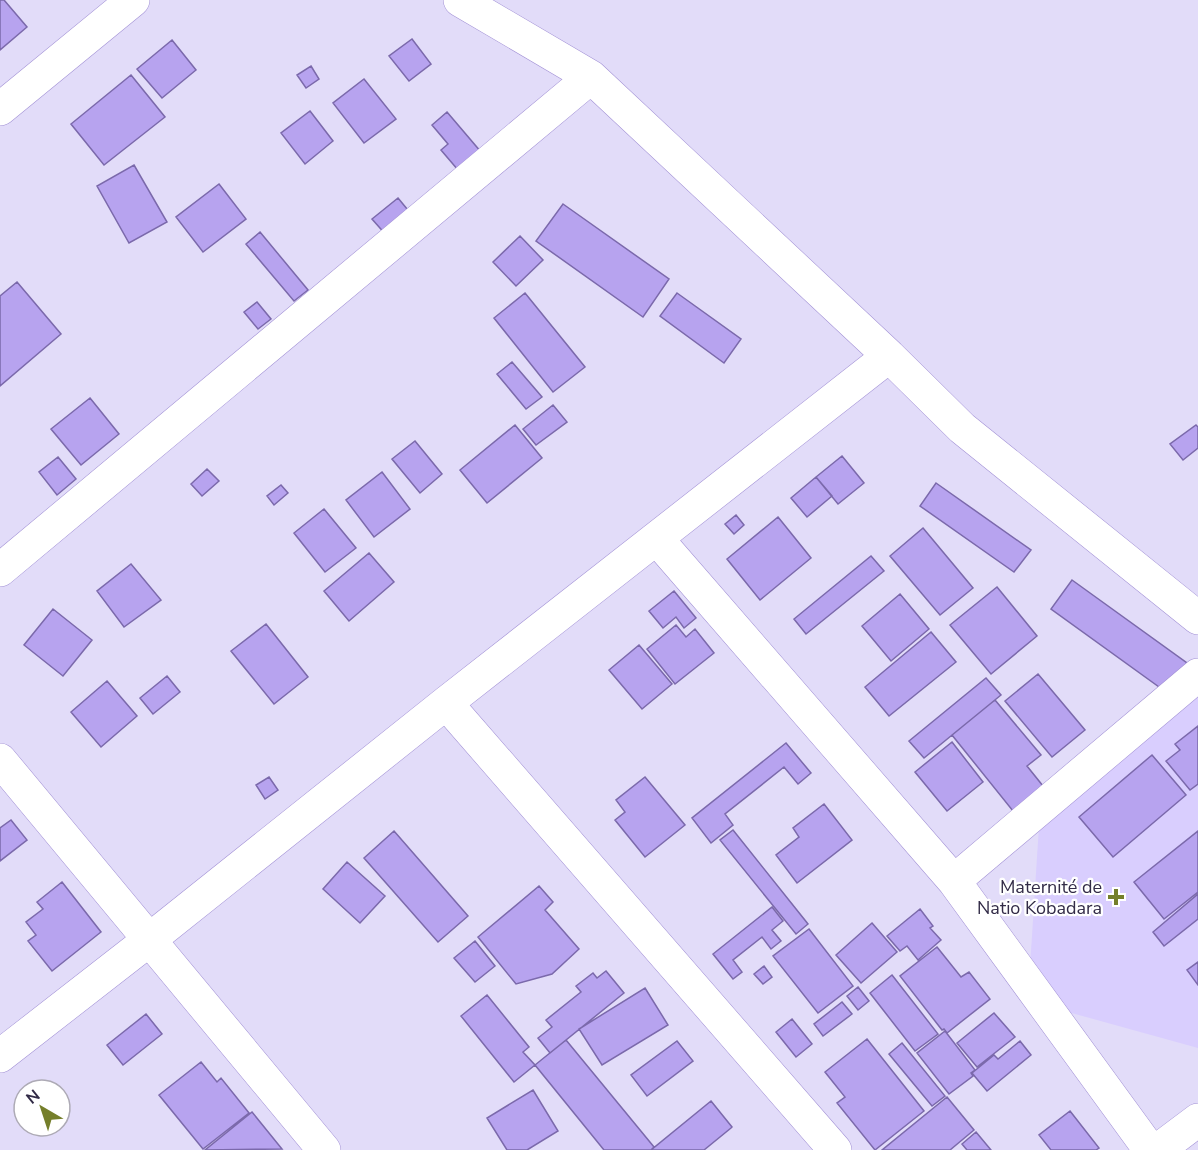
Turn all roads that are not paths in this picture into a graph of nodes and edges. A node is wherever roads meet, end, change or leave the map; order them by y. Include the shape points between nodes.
1 (133, 0) edge
2 (460, 0) edge
3 (591, 76) junction
4 (0, 109) edge
5 (890, 356) junction
6 (657, 539) junction
7 (0, 570) edge
8 (1198, 618) edge
9 (1198, 675) edge
10 (446, 703) junction
11 (0, 760) edge
12 (954, 881) junction
13 (149, 940) junction
14 (0, 1056) edge
15 (1198, 1120) edge
16 (324, 1150) edge
17 (835, 1150) edge
18 (1150, 1150) edge
19 (1158, 1150) edge

1 - 4 street
2 - 3 street
3 - 5 street
3 - 7 street
5 - 6 street
5 - 8 street via 962,428
6 - 10 street
6 - 12 street
9 - 12 street
10 - 13 street
10 - 17 street
11 - 13 street
12 - 18 street
13 - 14 street
13 - 16 street
15 - 19 street

